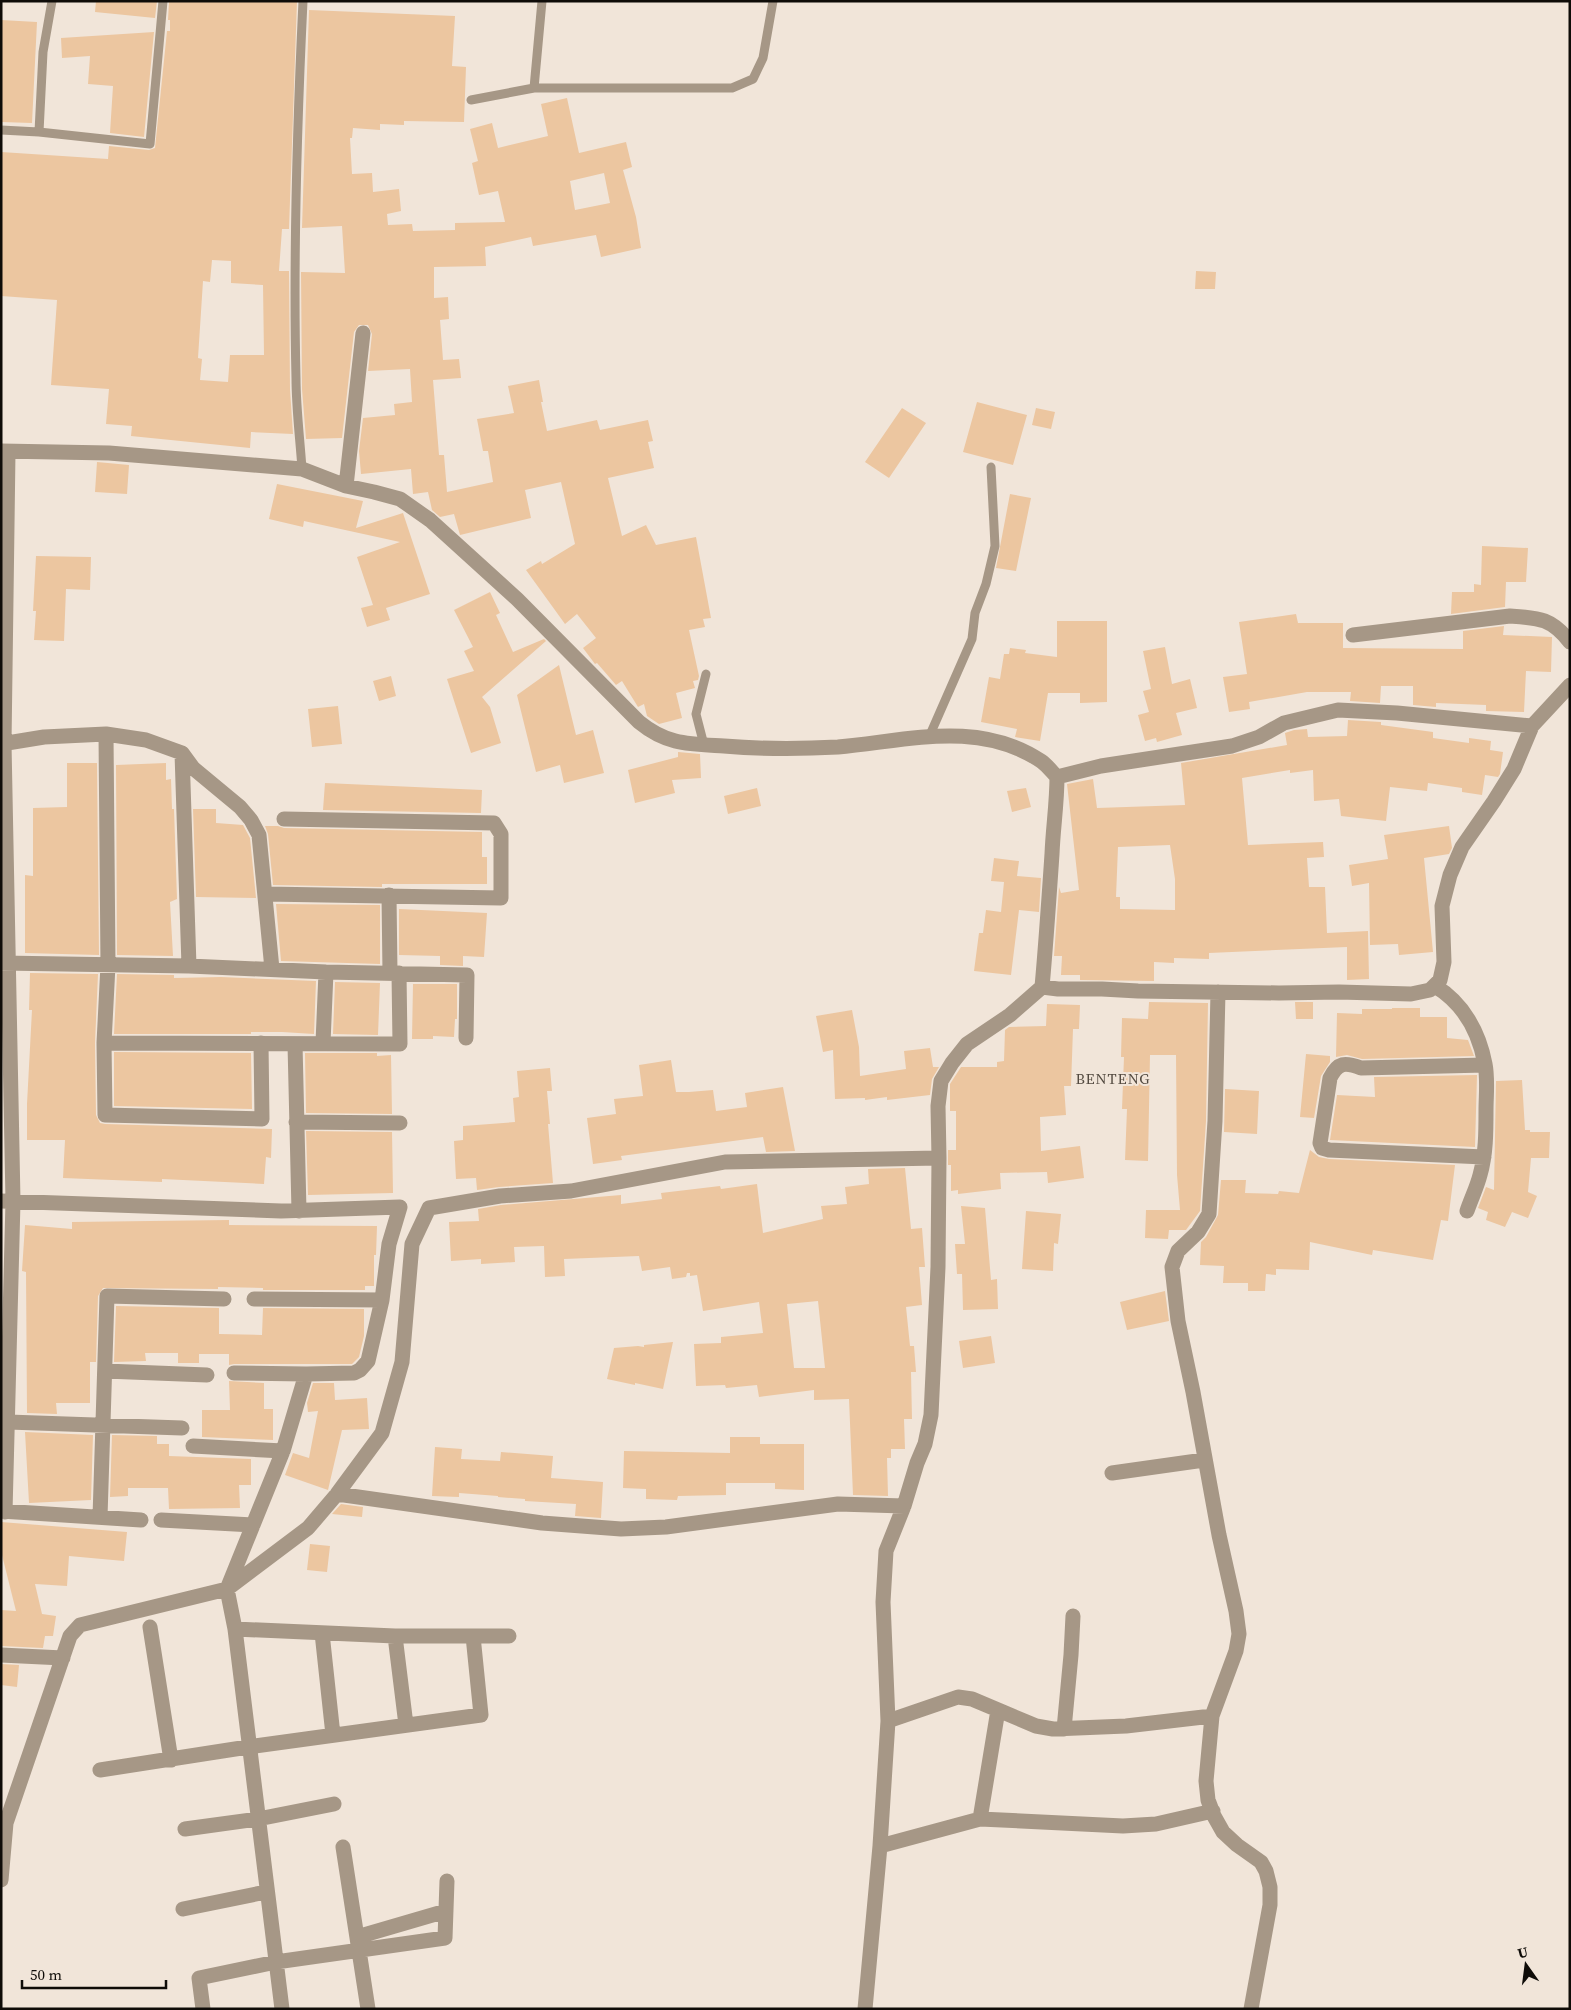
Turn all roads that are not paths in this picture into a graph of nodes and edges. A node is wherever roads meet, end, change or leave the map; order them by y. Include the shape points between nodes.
1 (52, 1) edge
2 (162, 1) edge
3 (304, 1) edge
4 (542, 1) edge
5 (773, 1) edge
6 (534, 88) junction
7 (471, 100) dead end
8 (1, 130) edge
9 (39, 132) junction
10 (363, 332) dead end
11 (5, 452) edge
12 (991, 467) dead end
13 (302, 469) junction
14 (346, 486) junction
15 (4, 632) edge
16 (1353, 635) dead end
17 (1570, 642) edge
18 (706, 674) dead end
19 (1570, 685) edge
20 (1532, 726) junction
21 (106, 734) junction
22 (929, 737) junction
23 (3, 744) edge
24 (704, 745) junction
25 (182, 753) junction
26 (1057, 777) junction
27 (284, 819) dead end
28 (266, 894) junction
29 (389, 895) junction
30 (5, 963) edge
31 (108, 965) junction
32 (189, 966) junction
33 (272, 969) junction
34 (326, 972) junction
35 (395, 973) junction
36 (1435, 986) junction
37 (1042, 987) junction
38 (1218, 992) junction
39 (466, 1038) dead end
40 (104, 1043) junction
41 (261, 1043) junction
42 (323, 1043) junction
43 (295, 1044) junction
44 (1485, 1065) junction
45 (296, 1122) junction
46 (400, 1123) dead end
47 (1484, 1157) junction
48 (939, 1158) junction
49 (7, 1201) edge
50 (299, 1211) junction
51 (1467, 1211) dead end
52 (224, 1299) dead end
53 (254, 1299) dead end
54 (382, 1300) junction
55 (105, 1371) junction
56 (234, 1373) dead end
57 (306, 1374) junction
58 (207, 1375) dead end
59 (8, 1422) junction
60 (103, 1425) junction
61 (182, 1428) dead end
62 (193, 1446) dead end
63 (283, 1451) junction
64 (1204, 1460) junction
65 (1112, 1473) dead end
66 (337, 1494) junction
67 (904, 1506) junction
68 (3, 1512) edge
69 (100, 1517) junction
70 (141, 1520) dead end
71 (161, 1520) dead end
72 (253, 1525) junction
73 (227, 1589) junction
74 (1073, 1616) dead end
75 (150, 1627) dead end
76 (234, 1629) junction
77 (322, 1633) junction
78 (395, 1636) junction
79 (473, 1636) junction
80 (509, 1636) dead end
81 (1, 1655) edge
82 (63, 1658) junction
83 (998, 1710) junction
84 (1212, 1716) junction
85 (888, 1722) junction
86 (406, 1725) junction
87 (1064, 1729) junction
88 (333, 1735) junction
89 (248, 1747) junction
90 (171, 1760) junction
91 (100, 1770) dead end
92 (334, 1804) dead end
93 (1212, 1811) junction
94 (258, 1819) junction
95 (980, 1820) junction
96 (185, 1829) dead end
97 (880, 1846) junction
98 (343, 1847) dead end
99 (1, 1880) edge
100 (447, 1881) dead end
101 (266, 1892) junction
102 (183, 1909) dead end
103 (446, 1910) junction
104 (358, 1944) junction
105 (276, 1962) junction
106 (203, 2009) edge
107 (282, 2009) edge
108 (368, 2009) edge
109 (865, 2009) edge
110 (1251, 2009) edge

1 - 9 lane via 43,52
2 - 9 lane via 150,144
3 - 13 lane via 298,102 296,289 296,379
4 - 6 lane
5 - 6 lane via 763,58 754,80 732,88
6 - 7 lane
8 - 9 lane
10 - 14 street
11 - 13 street via 109,453
11 - 15 street
12 - 22 lane via 995,546 975,613 972,639
13 - 14 street
14 - 24 street via 400,499 430,520 516,599 639,722 666,739
15 - 23 street
16 - 17 street via 1510,616 1545,621 1559,628
18 - 24 lane via 696,714
19 - 20 street
20 - 26 street via 1338,710 1284,723 1259,738 1232,746 1101,766
20 - 36 street via 1514,769 1462,847 1450,875 1442,906 1444,962 1440,980
21 - 23 street via 44,737
21 - 25 street via 146,740
21 - 31 street
22 - 24 street via 836,747
22 - 26 street via 966,735 990,738 1043,762
23 - 30 street
25 - 28 street via 192,768 251,820 259,835
25 - 32 street
26 - 37 street
27 - 29 street via 494,823 501,834 501,898
28 - 29 street
28 - 33 street
29 - 35 street
30 - 31 street
30 - 49 street
31 - 32 street
31 - 40 street
32 - 33 street
33 - 34 street
34 - 35 street
34 - 42 street
35 - 39 street via 467,975
35 - 42 street via 400,1044
36 - 38 street via 1411,994
36 - 44 street via 1460,1006 1476,1037
37 - 38 street
37 - 48 street via 1010,1015 967,1044 952,1062 941,1081
38 - 64 street via 1209,1214 1198,1232 1178,1251 1172,1267 1178,1321
40 - 41 street
40 - 41 street via 105,1115 262,1119
41 - 43 street
42 - 43 street
43 - 45 street
44 - 47 street
44 - 47 street via 1361,1068 1340,1065 1330,1078 1320,1143 1322,1148 1329,1150
45 - 46 street
45 - 50 street
47 - 51 street
48 - 66 street via 725,1162 571,1191 500,1196 429,1208 412,1244 402,1362 382,1433
48 - 67 street via 931,1415
49 - 50 street
49 - 59 street
50 - 54 street via 400,1207 389,1244
52 - 55 street via 107,1296
53 - 54 street
54 - 57 street via 368,1361 360,1370 346,1374
55 - 58 street
55 - 60 street
56 - 57 street
57 - 63 street
59 - 60 street
59 - 68 street
60 - 61 street
60 - 69 street
62 - 63 street
63 - 72 street
64 - 65 street
64 - 84 street via 1239,1634
66 - 67 street via 542,1523 621,1529 666,1527 838,1504
66 - 73 street via 308,1528
67 - 85 street via 886,1551 883,1577
68 - 69 street
69 - 70 street
71 - 72 street
72 - 73 street
73 - 76 street
73 - 82 street via 80,1625 70,1636
74 - 87 street
75 - 90 street
76 - 77 street
76 - 89 street
77 - 78 street
77 - 88 street
78 - 79 street
78 - 86 street
79 - 80 street
79 - 86 street via 481,1715
81 - 82 street
82 - 99 street via 6,1823
83 - 85 street via 958,1697
83 - 87 street via 1036,1726
83 - 95 street
84 - 87 street
84 - 93 street via 1206,1781
85 - 97 street
86 - 88 street
88 - 89 street
89 - 90 street
89 - 94 street
90 - 91 street
92 - 94 street
93 - 95 street via 1156,1824 1123,1826
93 - 110 street via 1223,1832 1261,1862 1270,1886 1270,1905
94 - 96 street
94 - 101 street
95 - 97 street
97 - 109 street
98 - 104 street
100 - 103 street
101 - 102 street
101 - 105 street
103 - 104 street
103 - 104 street via 445,1938
104 - 105 street
104 - 108 street
105 - 106 street via 199,1978
105 - 107 street

